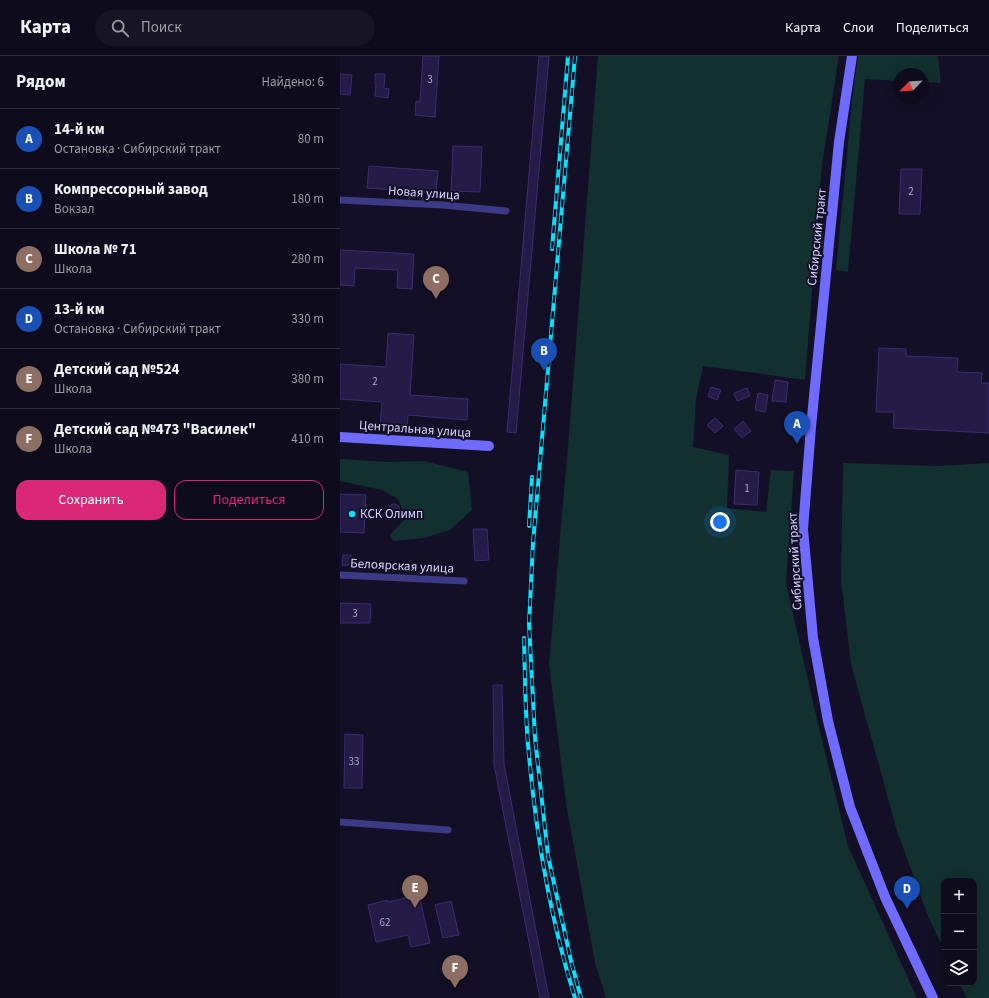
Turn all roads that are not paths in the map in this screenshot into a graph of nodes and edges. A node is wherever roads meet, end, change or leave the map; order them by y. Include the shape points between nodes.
1 (852, 56) edge
2 (340, 200) edge
3 (506, 211) dead end
4 (340, 437) edge
5 (489, 446) dead end
6 (340, 575) edge
7 (464, 581) dead end
8 (340, 822) edge
9 (448, 830) dead end
10 (933, 998) edge

1 - 10 main road, Сибирский тракт via 839,149 804,514 812,638 828,721 850,807 885,897
2 - 3 street, Новая улица
4 - 5 main road, Центральная улица
6 - 7 street, Белоярская улица
8 - 9 street

